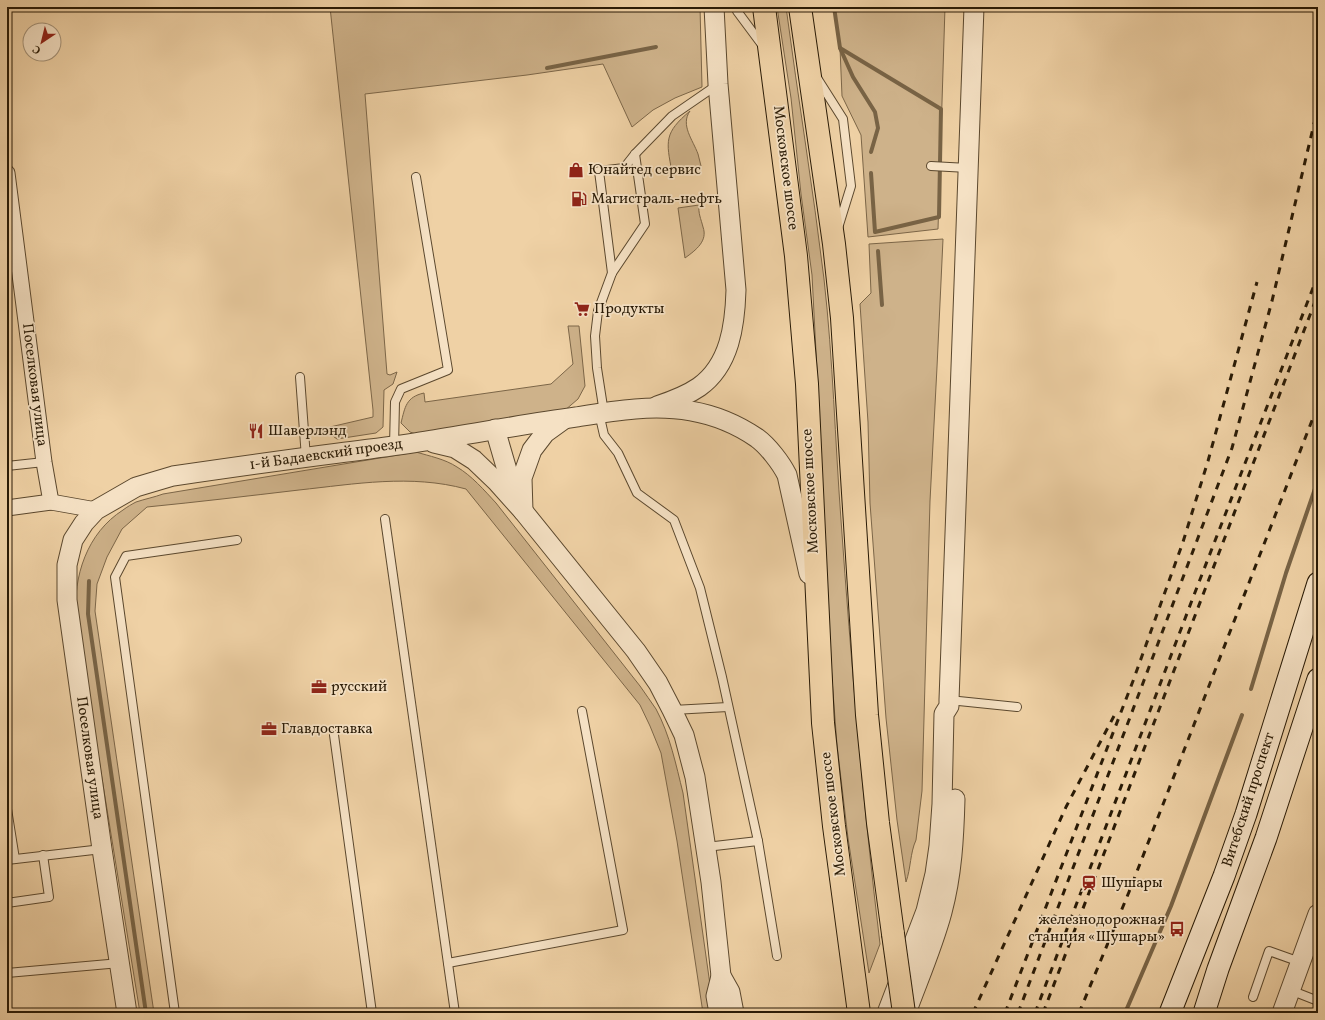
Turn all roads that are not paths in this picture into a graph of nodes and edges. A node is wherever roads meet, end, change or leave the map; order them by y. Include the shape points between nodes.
1 (714, 7) edge
2 (737, 7) edge
3 (764, 7) edge
4 (800, 7) edge
5 (974, 7) edge
6 (770, 56) junction
7 (718, 84) junction
8 (635, 154) junction
9 (931, 166) dead end
10 (968, 168) junction
11 (7, 173) edge
12 (416, 177) dead end
13 (612, 273) junction
14 (300, 377) dead end
15 (652, 408) junction
16 (601, 413) junction
17 (566, 418) junction
18 (495, 429) junction
19 (424, 442) junction
20 (394, 446) junction
21 (306, 458) junction
22 (44, 462) junction
23 (7, 466) edge
24 (51, 502) junction
25 (7, 508) edge
26 (96, 510) junction
27 (523, 511) junction
28 (385, 519) dead end
29 (237, 540) dead end
30 (1318, 583) edge
31 (816, 607) junction
32 (1318, 679) edge
33 (949, 703) junction
34 (1017, 706) dead end
35 (728, 707) junction
36 (672, 710) junction
37 (582, 711) dead end
38 (334, 735) dead end
39 (7, 809) edge
40 (758, 841) junction
41 (706, 847) junction
42 (102, 849) junction
43 (43, 855) junction
44 (11, 859) edge
45 (7, 903) edge
46 (1318, 914) edge
47 (777, 956) dead end
48 (1300, 962) junction
49 (120, 963) junction
50 (448, 963) junction
51 (1218, 969) junction
52 (7, 972) edge
53 (721, 976) junction
54 (1290, 990) junction
55 (1253, 996) dead end
56 (1318, 1001) edge
57 (127, 1013) edge
58 (175, 1013) edge
59 (372, 1013) edge
60 (455, 1013) edge
61 (719, 1013) edge
62 (734, 1013) edge
63 (859, 1013) edge
64 (887, 1013) edge
65 (905, 1013) edge
66 (1170, 1013) edge
67 (1193, 1013) edge
68 (1204, 1013) edge
69 (1282, 1013) edge

1 - 7 street
2 - 6 lane via 737,11
3 - 6 highway, Московское шоссе
4 - 65 highway, bridge via 842,318 867,715 878,823
5 - 10 street
6 - 31 highway, Московское шоссе via 797,264 807,384
7 - 8 lane via 672,116
7 - 15 street via 736,290 732,331 722,362 700,387
8 - 13 lane via 645,224
8 - 13 lane via 624,168 599,171
9 - 10 lane
10 - 33 street
11 - 22 street, Поселковая улица
12 - 20 lane via 448,370 401,389 395,402
13 - 16 lane via 598,311 595,336
14 - 21 lane
15 - 16 street, 1-й Бадаевский проезд
15 - 31 street via 691,411 710,416 758,439 772,453 787,475
16 - 17 street, 1-й Бадаевский проезд
16 - 35 lane via 604,435 618,452 637,493 674,520 700,588
17 - 18 street, 1-й Бадаевский проезд
17 - 27 street via 545,433 532,450 522,478
18 - 19 street, 1-й Бадаевский проезд
18 - 27 street via 509,477
19 - 20 street, 1-й Бадаевский проезд
19 - 27 street via 455,448 474,460
20 - 21 street, 1-й Бадаевский проезд
21 - 26 street, 1-й Бадаевский проезд via 173,476 136,487
22 - 23 lane
22 - 24 street, Поселковая улица
24 - 25 street
24 - 26 street
26 - 42 street, Поселковая улица via 73,540 67,565 67,600
27 - 36 street via 636,652 658,683
28 - 50 lane
29 - 58 lane via 126,556 115,577
30 - 66 main road, Витебский проспект via 1244,821
31 - 63 highway, Московское шоссе via 823,723
32 - 51 main road, Витебский проспект via 1266,838
33 - 34 lane
33 - 64 street via 944,714 942,804 935,874 926,910
33 - 65 street via 957,719 952,858 942,912
35 - 36 lane
35 - 40 lane
36 - 41 street via 684,735 695,777
37 - 50 lane via 623,930
38 - 59 lane
39 - 44 lane
40 - 41 lane
40 - 47 lane
41 - 53 street
42 - 43 lane
42 - 49 street, Поселковая улица
43 - 44 lane
43 - 45 lane via 49,897
46 - 48 street
48 - 54 street
48 - 55 lane via 1269,951
49 - 52 lane
49 - 57 street, Поселковая улица
50 - 60 lane
51 - 67 main road
51 - 68 main road, Витебский проспект
53 - 61 street via 716,996
53 - 62 street via 730,992
54 - 56 lane
54 - 69 street

